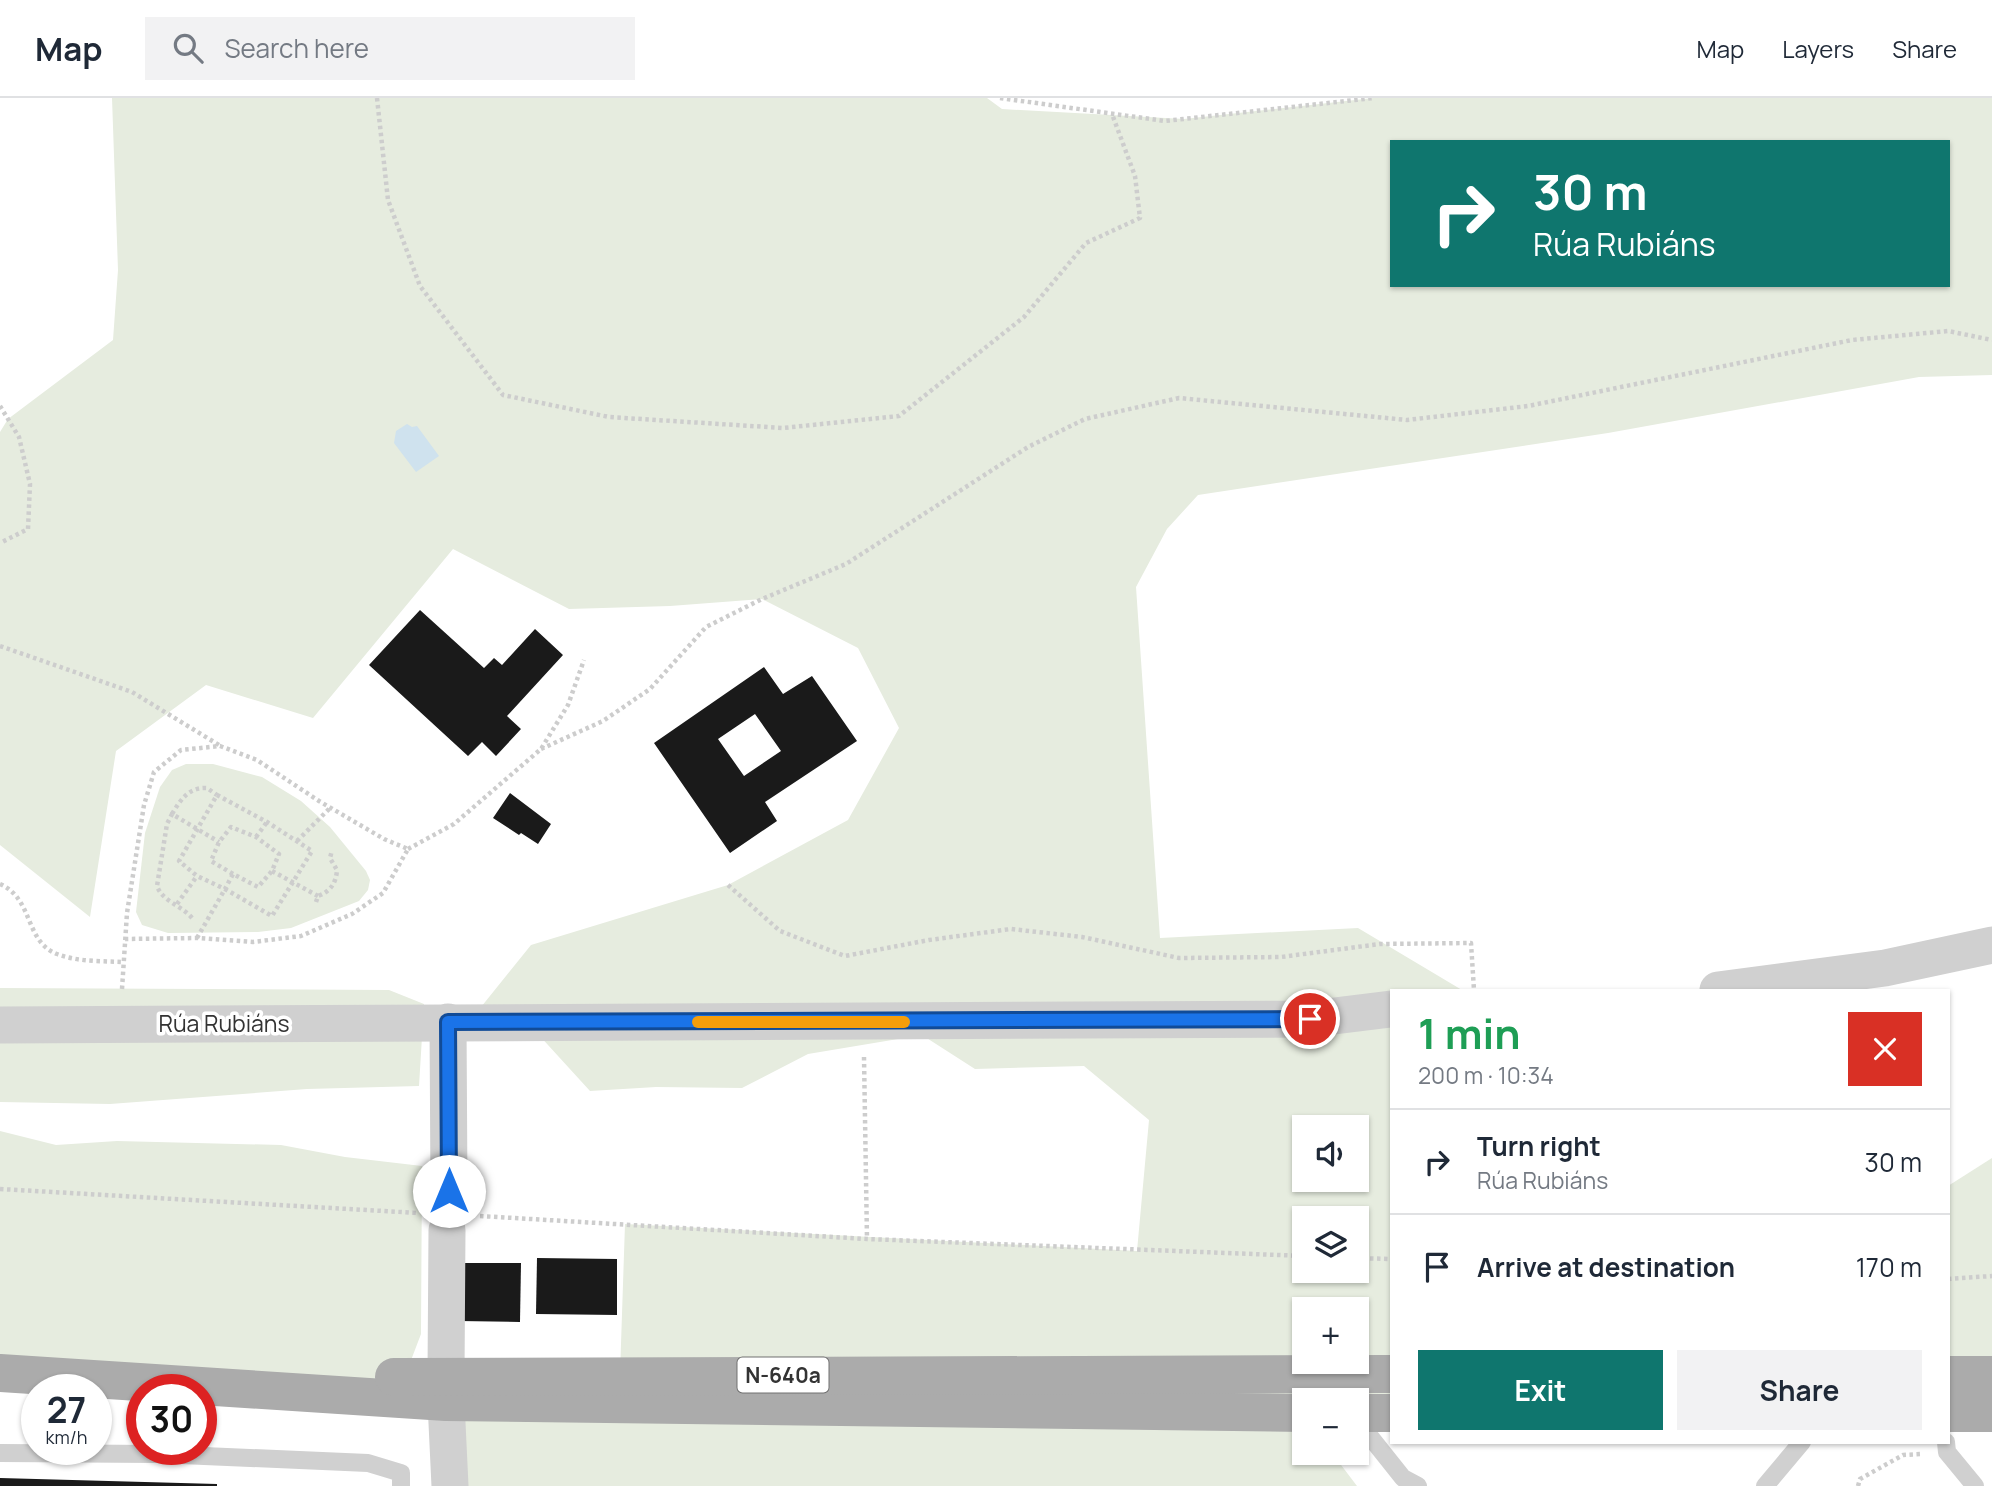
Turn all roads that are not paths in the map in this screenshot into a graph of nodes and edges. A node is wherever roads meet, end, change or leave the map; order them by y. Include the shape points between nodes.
1 (1992, 945) edge
2 (1725, 989) edge
3 (1390, 1009) edge
4 (448, 1022) junction
5 (0, 1025) edge
6 (0, 1373) edge
7 (1390, 1374) edge
8 (1950, 1375) edge
9 (1992, 1375) edge
10 (446, 1389) junction
11 (1292, 1413) edge
12 (1369, 1413) edge
13 (1390, 1413) edge
14 (1950, 1413) edge
15 (1992, 1413) edge
16 (1369, 1436) edge
17 (1800, 1444) edge
18 (1947, 1447) edge
19 (0, 1453) edge
20 (401, 1486) edge
21 (450, 1486) edge
22 (1418, 1486) edge
23 (1765, 1486) edge
24 (1975, 1486) edge

1 - 2 street via 1885,968
3 - 4 street, Rúa Rubiáns via 1310,1019
4 - 5 street, Rúa Rubiáns
4 - 10 street
6 - 10 main road, N-640a via 175,1383
7 - 10 main road, N-640a
8 - 9 main road
10 - 11 main road, N-640a
10 - 21 street
12 - 13 main road
14 - 15 main road
16 - 22 lane via 1402,1478
17 - 23 lane
18 - 24 lane
19 - 20 lane via 368,1463 401,1473

